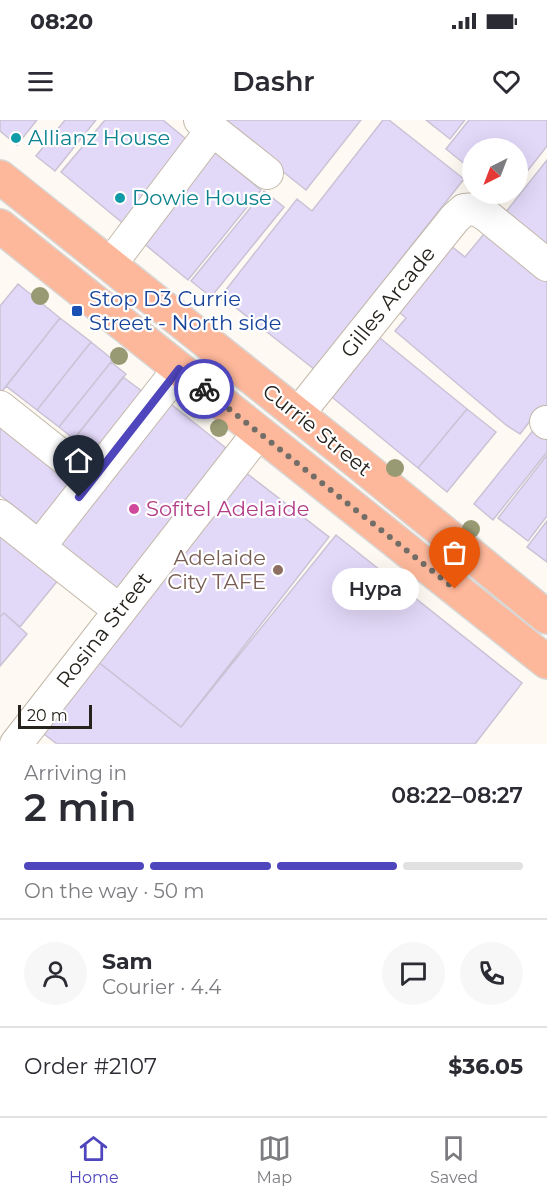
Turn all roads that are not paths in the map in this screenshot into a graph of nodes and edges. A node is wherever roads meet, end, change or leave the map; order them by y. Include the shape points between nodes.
1 (206, 125) edge
2 (267, 173) dead end
3 (0, 177) edge
4 (0, 226) edge
5 (110, 265) junction
6 (547, 265) edge
7 (179, 369) junction
8 (0, 407) edge
9 (298, 414) junction
10 (258, 432) junction
11 (92, 480) junction
12 (0, 516) edge
13 (39, 547) junction
14 (119, 610) junction
15 (547, 617) edge
16 (547, 662) edge
17 (16, 744) edge

1 - 2 street
1 - 5 street
3 - 5 main road, Currie Street
4 - 7 main road, Currie Street
5 - 9 main road, Currie Street
6 - 9 street, Gilles Arcade via 487,216 476,209 464,210
7 - 10 main road, Currie Street
7 - 11 street
8 - 11 street
9 - 15 main road, Currie Street
10 - 14 street, Rosina Street
10 - 16 main road, Currie Street
11 - 13 street
12 - 13 street
13 - 14 street
14 - 17 street, Rosina Street

